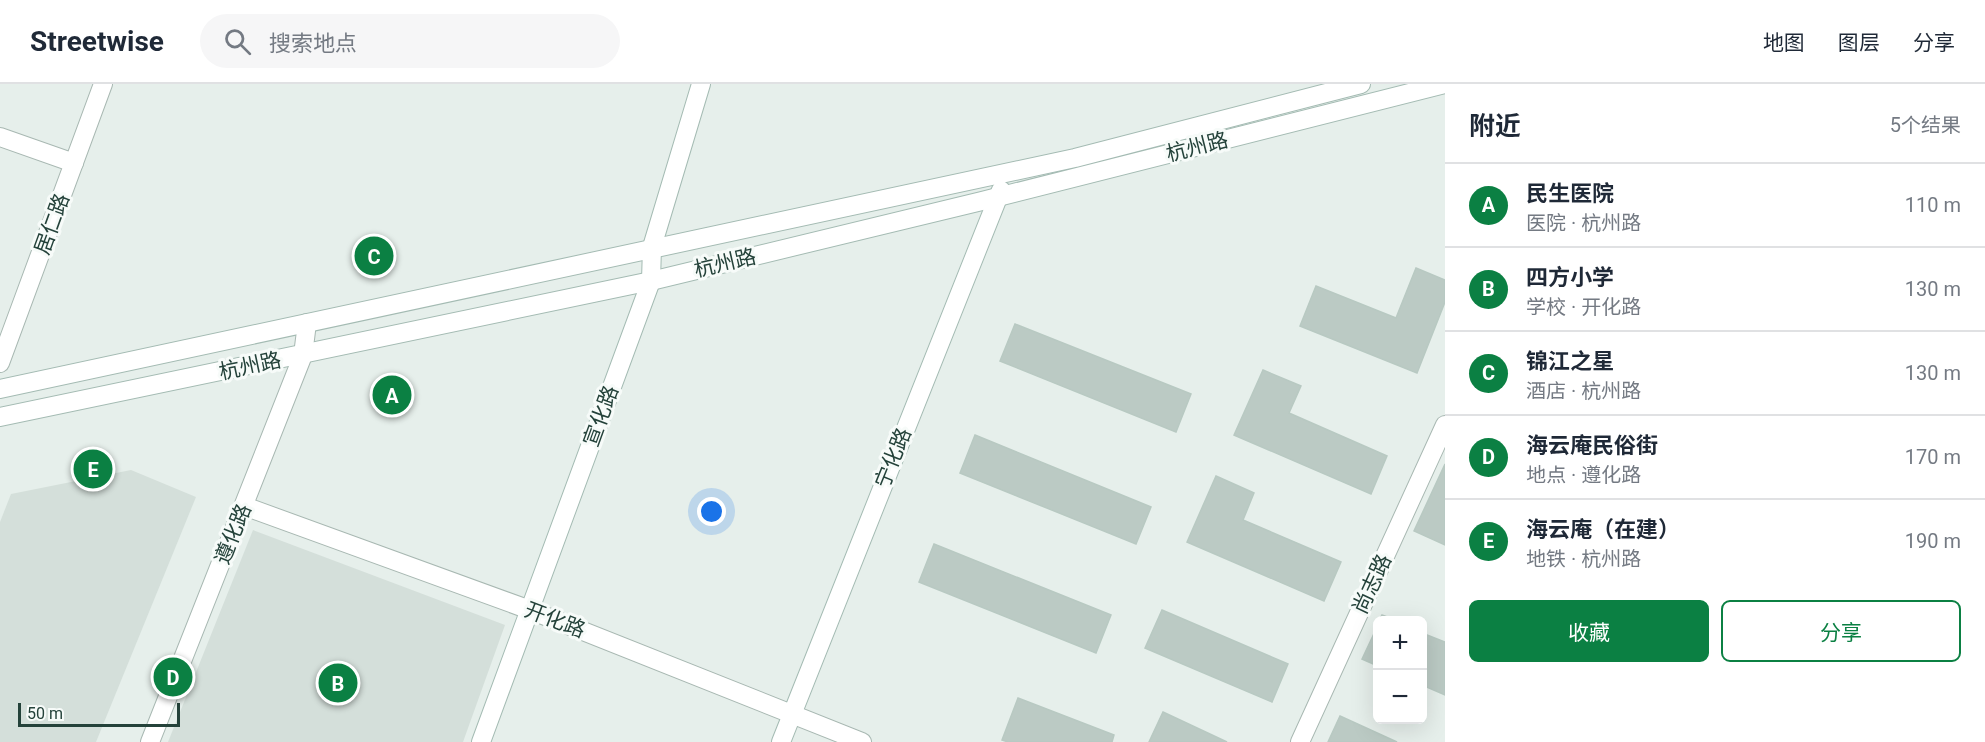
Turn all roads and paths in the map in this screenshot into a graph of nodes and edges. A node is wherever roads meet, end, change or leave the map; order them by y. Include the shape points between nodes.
1 (103, 84) edge
2 (701, 84) edge
3 (1361, 84) edge
4 (1445, 84) edge
5 (0, 136) edge
6 (74, 163) junction
7 (1003, 174) junction
8 (1000, 197) junction
9 (652, 247) junction
10 (651, 281) junction
11 (307, 323) junction
12 (303, 356) junction
13 (0, 363) edge
14 (0, 389) edge
15 (0, 417) edge
16 (1445, 425) edge
17 (244, 506) junction
18 (530, 610) junction
19 (792, 713) junction
20 (150, 742) edge
21 (481, 742) edge
22 (781, 742) edge
23 (862, 742) edge
24 (1300, 742) edge

1 - 6 main road, 居仁路
2 - 9 main road, 宣化路
3 - 7 main road, 杭州路
4 - 8 main road, 杭州路
5 - 6 main road
6 - 13 main road, 居仁路
7 - 8 main road, 宁化路
7 - 9 main road, 杭州路
8 - 10 main road, 杭州路
8 - 19 main road, 宁化路
9 - 10 main road, 宣化路
9 - 11 main road, 杭州路
10 - 12 main road, 杭州路
10 - 18 main road, 宣化路
11 - 12 main road, 遵化路
11 - 14 main road, 杭州路
12 - 15 main road, 杭州路
12 - 17 main road, 遵化路
16 - 24 main road, 尚志路
17 - 18 main road, 开化路
17 - 20 main road, 遵化路
18 - 19 main road, 开化路
18 - 21 main road, 宣化路
19 - 22 main road, 宁化路
19 - 23 main road, 开化路

